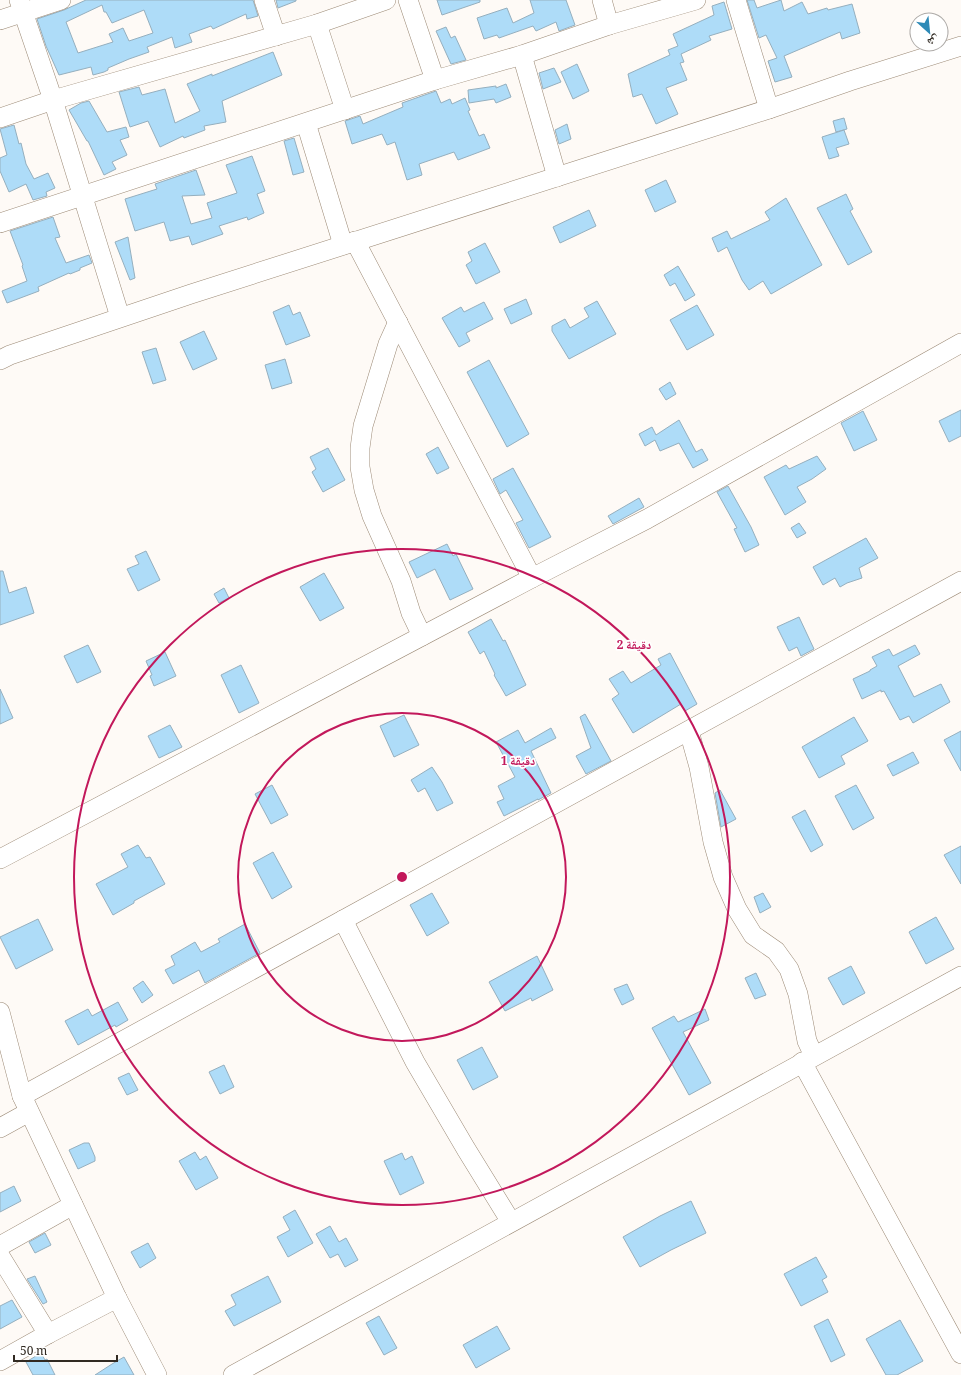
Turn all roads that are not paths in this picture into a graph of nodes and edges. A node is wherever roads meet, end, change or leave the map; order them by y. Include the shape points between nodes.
1 (61, 0) edge
2 (264, 0) edge
3 (386, 0) edge
4 (408, 0) edge
5 (602, 0) edge
6 (696, 0) edge
7 (736, 0) edge
8 (21, 6) edge
9 (0, 20) edge
10 (317, 24) junction
11 (609, 25) junction
12 (276, 36) junction
13 (961, 46) edge
14 (522, 55) junction
15 (434, 80) junction
16 (53, 100) junction
17 (769, 109) junction
18 (345, 110) junction
19 (0, 118) edge
20 (306, 123) junction
21 (557, 177) junction
22 (83, 196) junction
23 (0, 223) edge
24 (349, 243) junction
25 (120, 317) junction
26 (398, 322) junction
27 (961, 343) edge
28 (0, 360) edge
29 (532, 578) junction
30 (961, 581) edge
31 (422, 636) junction
32 (689, 731) junction
33 (0, 859) edge
34 (343, 920) junction
35 (961, 976) edge
36 (0, 1012) edge
37 (808, 1059) junction
38 (26, 1104) junction
39 (0, 1128) edge
40 (73, 1205) junction
41 (511, 1222) junction
42 (0, 1246) edge
43 (0, 1256) edge
44 (117, 1298) junction
45 (48, 1334) junction
46 (961, 1354) edge
47 (0, 1361) edge
48 (157, 1375) edge
49 (234, 1375) edge

1 - 8 street
2 - 12 street
3 - 10 street
4 - 15 street
5 - 11 street
6 - 11 street
7 - 17 street
8 - 9 street
8 - 16 street
10 - 12 street
10 - 18 street
11 - 14 street
12 - 16 street
13 - 17 street
14 - 15 street
14 - 21 street
15 - 18 street
16 - 19 street
16 - 22 street
17 - 21 street
18 - 20 street
20 - 22 street
20 - 24 street
21 - 24 street
22 - 23 street
22 - 25 street
24 - 25 street
24 - 26 street
25 - 28 street
26 - 29 street
26 - 31 street via 388,344 363,426 360,467 372,516
27 - 29 street via 647,519
29 - 31 street
30 - 32 street
31 - 33 street
32 - 34 street
32 - 37 street via 723,877 753,934 776,951 789,969 798,994 808,1041
34 - 38 street
34 - 41 street via 415,1062
35 - 37 street
36 - 38 street
37 - 41 street
37 - 46 street
38 - 39 street
38 - 40 street
40 - 42 street
40 - 44 street
41 - 49 street
43 - 45 street
44 - 45 street
44 - 48 street
45 - 47 street

